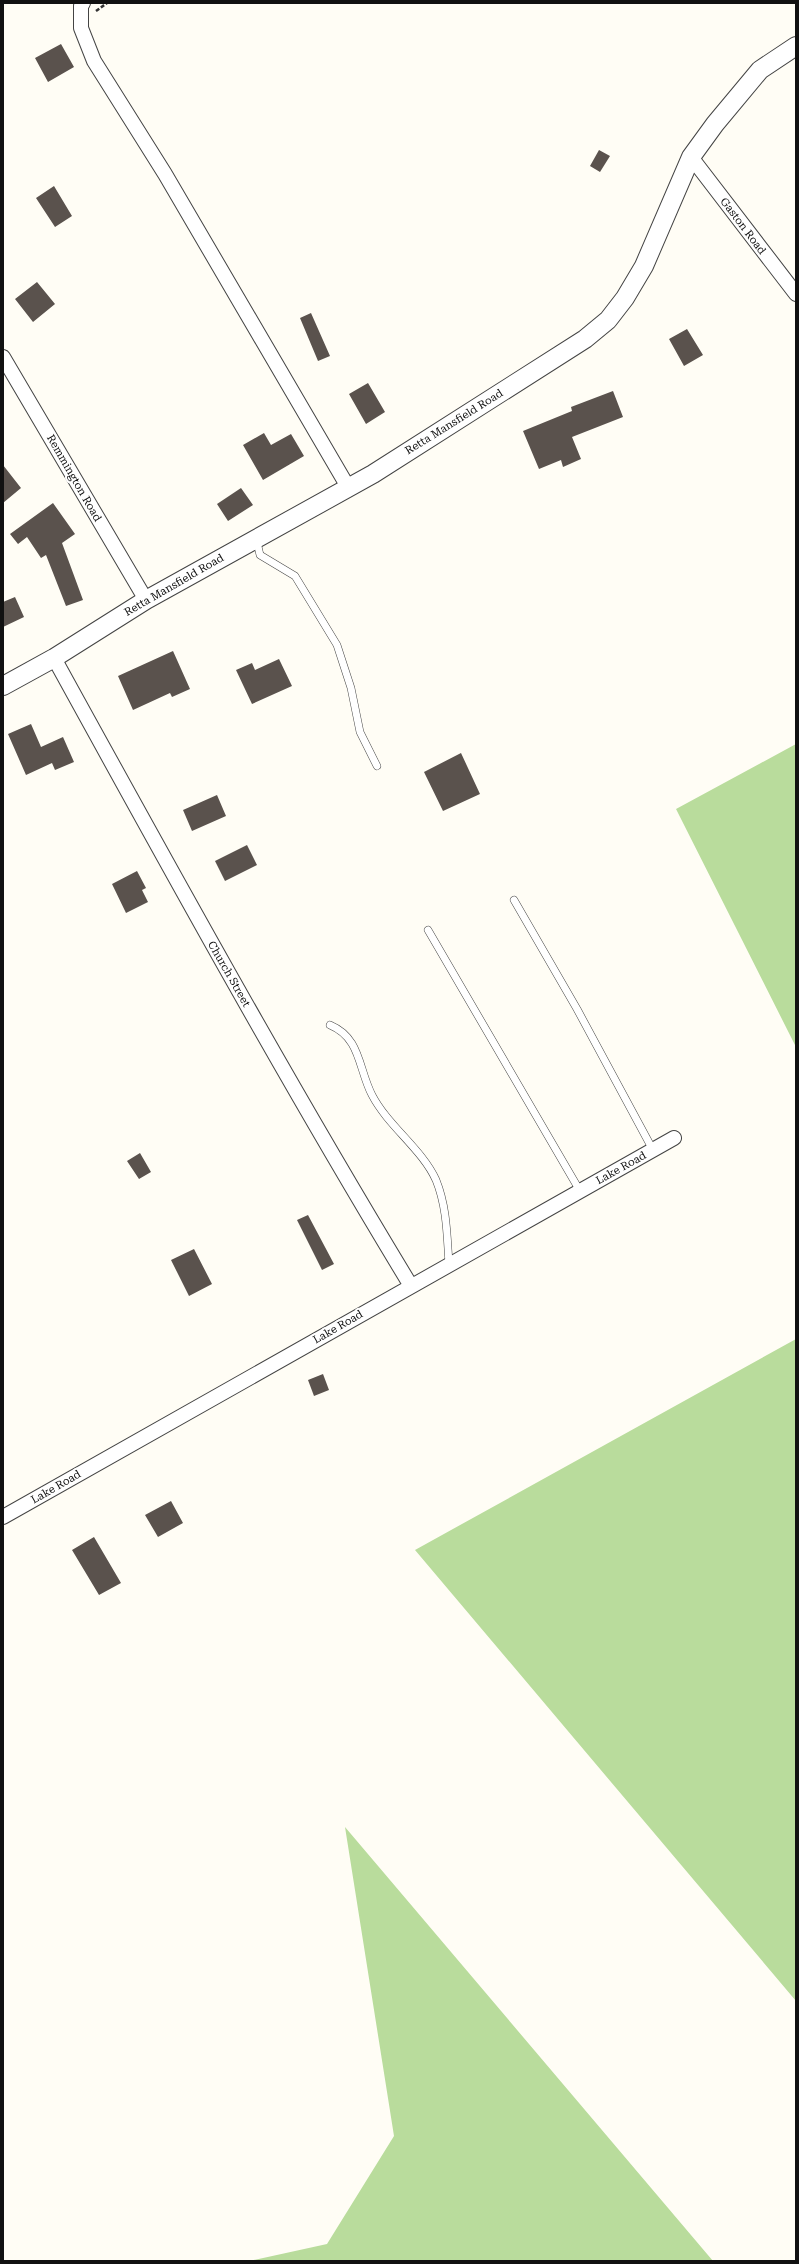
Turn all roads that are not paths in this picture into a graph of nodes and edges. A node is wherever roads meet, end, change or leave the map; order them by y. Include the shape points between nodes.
1 (83, 3) edge
2 (796, 46) edge
3 (691, 157) junction
4 (796, 294) edge
5 (3, 357) edge
6 (348, 487) junction
7 (256, 538) junction
8 (146, 600) junction
9 (54, 658) junction
10 (3, 686) edge
11 (377, 766) dead end
12 (514, 900) dead end
13 (428, 930) dead end
14 (330, 1025) dead end
15 (674, 1138) dead end
16 (653, 1150) junction
17 (580, 1191) junction
18 (449, 1264) junction
19 (411, 1286) junction
20 (3, 1517) edge

1 - 6 street via 81,28 94,61 166,174
2 - 3 street, Retta Mansfield Road via 760,70
3 - 4 street, Gaston Road
3 - 6 street, Retta Mansfield Road via 644,266 608,320 579,343 373,474
5 - 8 street, Remmington Road
6 - 7 street, Retta Mansfield Road
7 - 8 street, Retta Mansfield Road
7 - 11 lane via 260,555 295,576 337,645 351,688 360,732
8 - 9 street, Retta Mansfield Road
9 - 10 street, Retta Mansfield Road
9 - 19 street, Church Street via 220,958 353,1191
12 - 16 lane via 577,1009
13 - 17 lane
14 - 18 lane via 342,1030 353,1043 372,1096 413,1149 428,1164 446,1221
15 - 16 street, Lake Road
16 - 17 street, Lake Road
17 - 18 street, Lake Road
18 - 19 street, Lake Road
19 - 20 street, Lake Road

